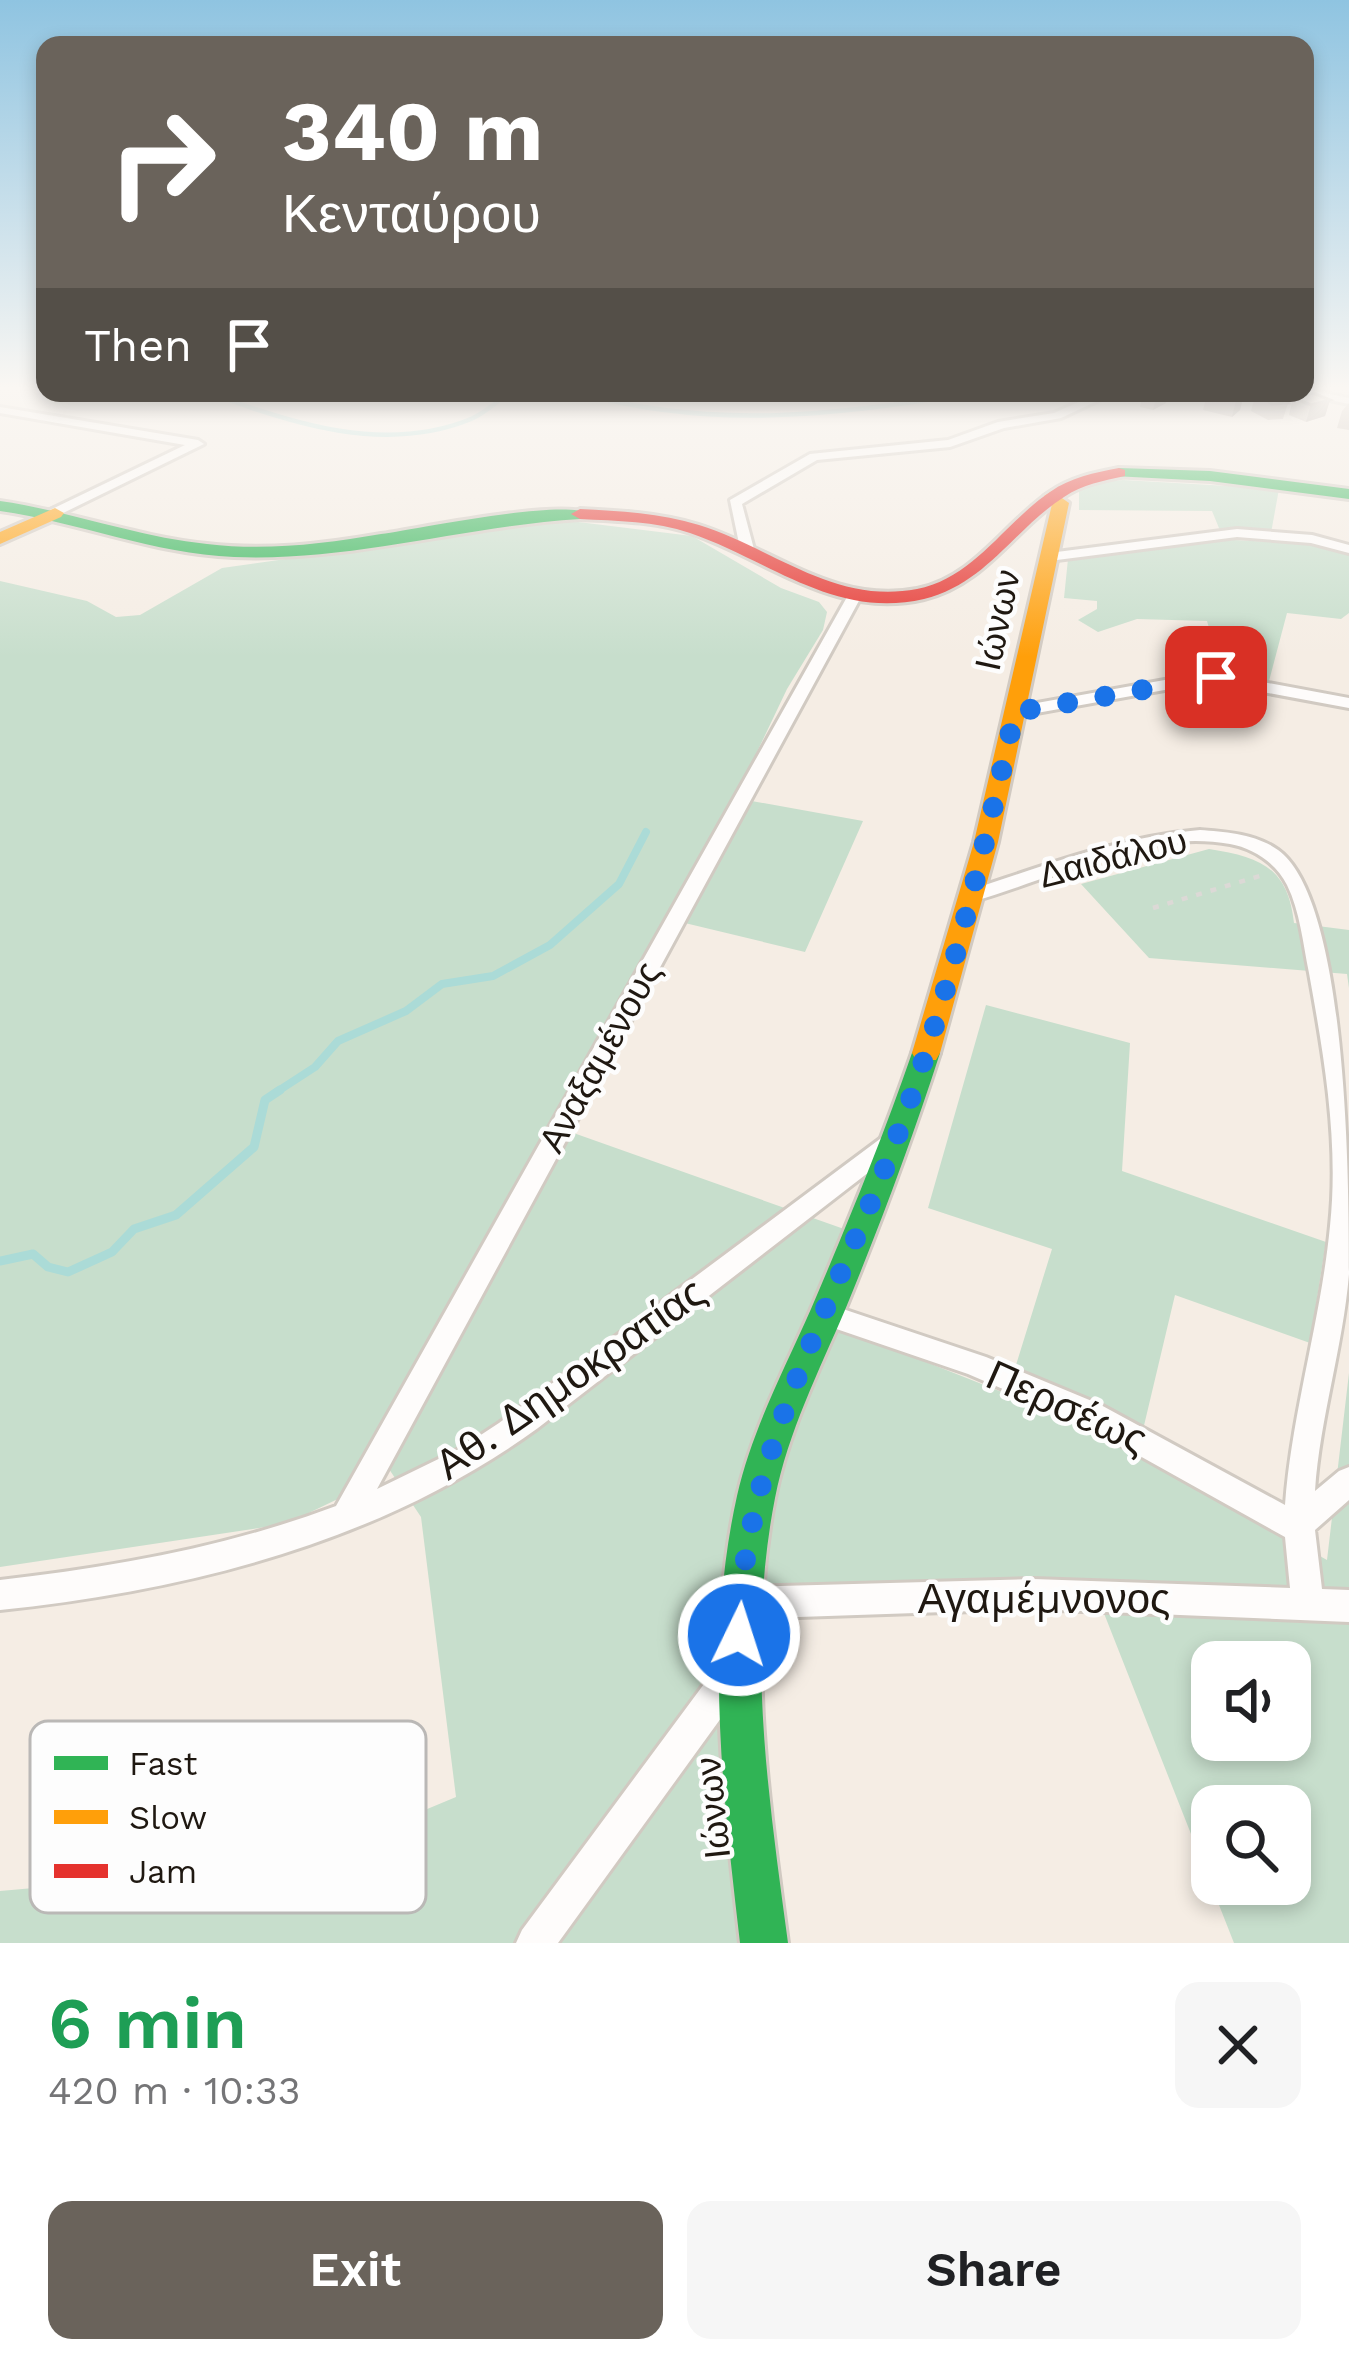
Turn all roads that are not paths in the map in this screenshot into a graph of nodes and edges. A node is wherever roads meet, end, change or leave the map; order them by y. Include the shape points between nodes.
1 (132, 476) edge
2 (779, 476) edge
3 (1092, 476) edge
4 (1154, 476) edge
5 (1349, 494) edge
6 (1052, 496) junction
7 (0, 506) edge
8 (55, 513) junction
9 (0, 539) edge
10 (1349, 549) edge
11 (748, 553) junction
12 (1049, 556) junction
13 (854, 597) junction
14 (1349, 703) edge
15 (1015, 712) junction
16 (974, 895) junction
17 (896, 1138) junction
18 (825, 1314) junction
19 (1349, 1481) edge
20 (346, 1517) junction
21 (1296, 1527) junction
22 (0, 1595) edge
23 (739, 1603) junction
24 (1310, 1603) junction
25 (1349, 1606) edge
26 (738, 1667) junction
27 (535, 1943) edge
28 (764, 1943) edge

1 - 8 street
2 - 11 street via 735,502
3 - 6 main road
4 - 5 main road
6 - 12 main road, Ιώνων via 1061,503
6 - 13 main road via 947,589
7 - 8 main road
8 - 9 main road
8 - 11 main road via 226,552 539,515 612,514 695,529
10 - 12 street via 1218,534
11 - 13 main road via 804,587
12 - 15 main road, Ιώνων
13 - 20 street, Αναξαμένους
14 - 15 street via 1209,676
15 - 16 main road, Ιώνων
16 - 17 main road, Ιώνων
16 - 21 street, Δαιδάλου via 1185,836 1256,845 1295,875 1340,1081 1345,1178
17 - 18 main road, Ιώνων
17 - 20 street, Αθ. Δημοκρατίας via 476,1455
18 - 21 street, Περσέως via 1089,1413
18 - 23 main road, Ιώνων via 767,1457
19 - 21 street
20 - 22 street, Αθ. Δημοκρατίας via 136,1576
21 - 24 street
23 - 24 street, Αγαμέμνονος via 1033,1594
23 - 26 main road, Ιώνων
24 - 25 street, Αγαμέμνονος
26 - 27 street
26 - 28 main road, Ιώνων

